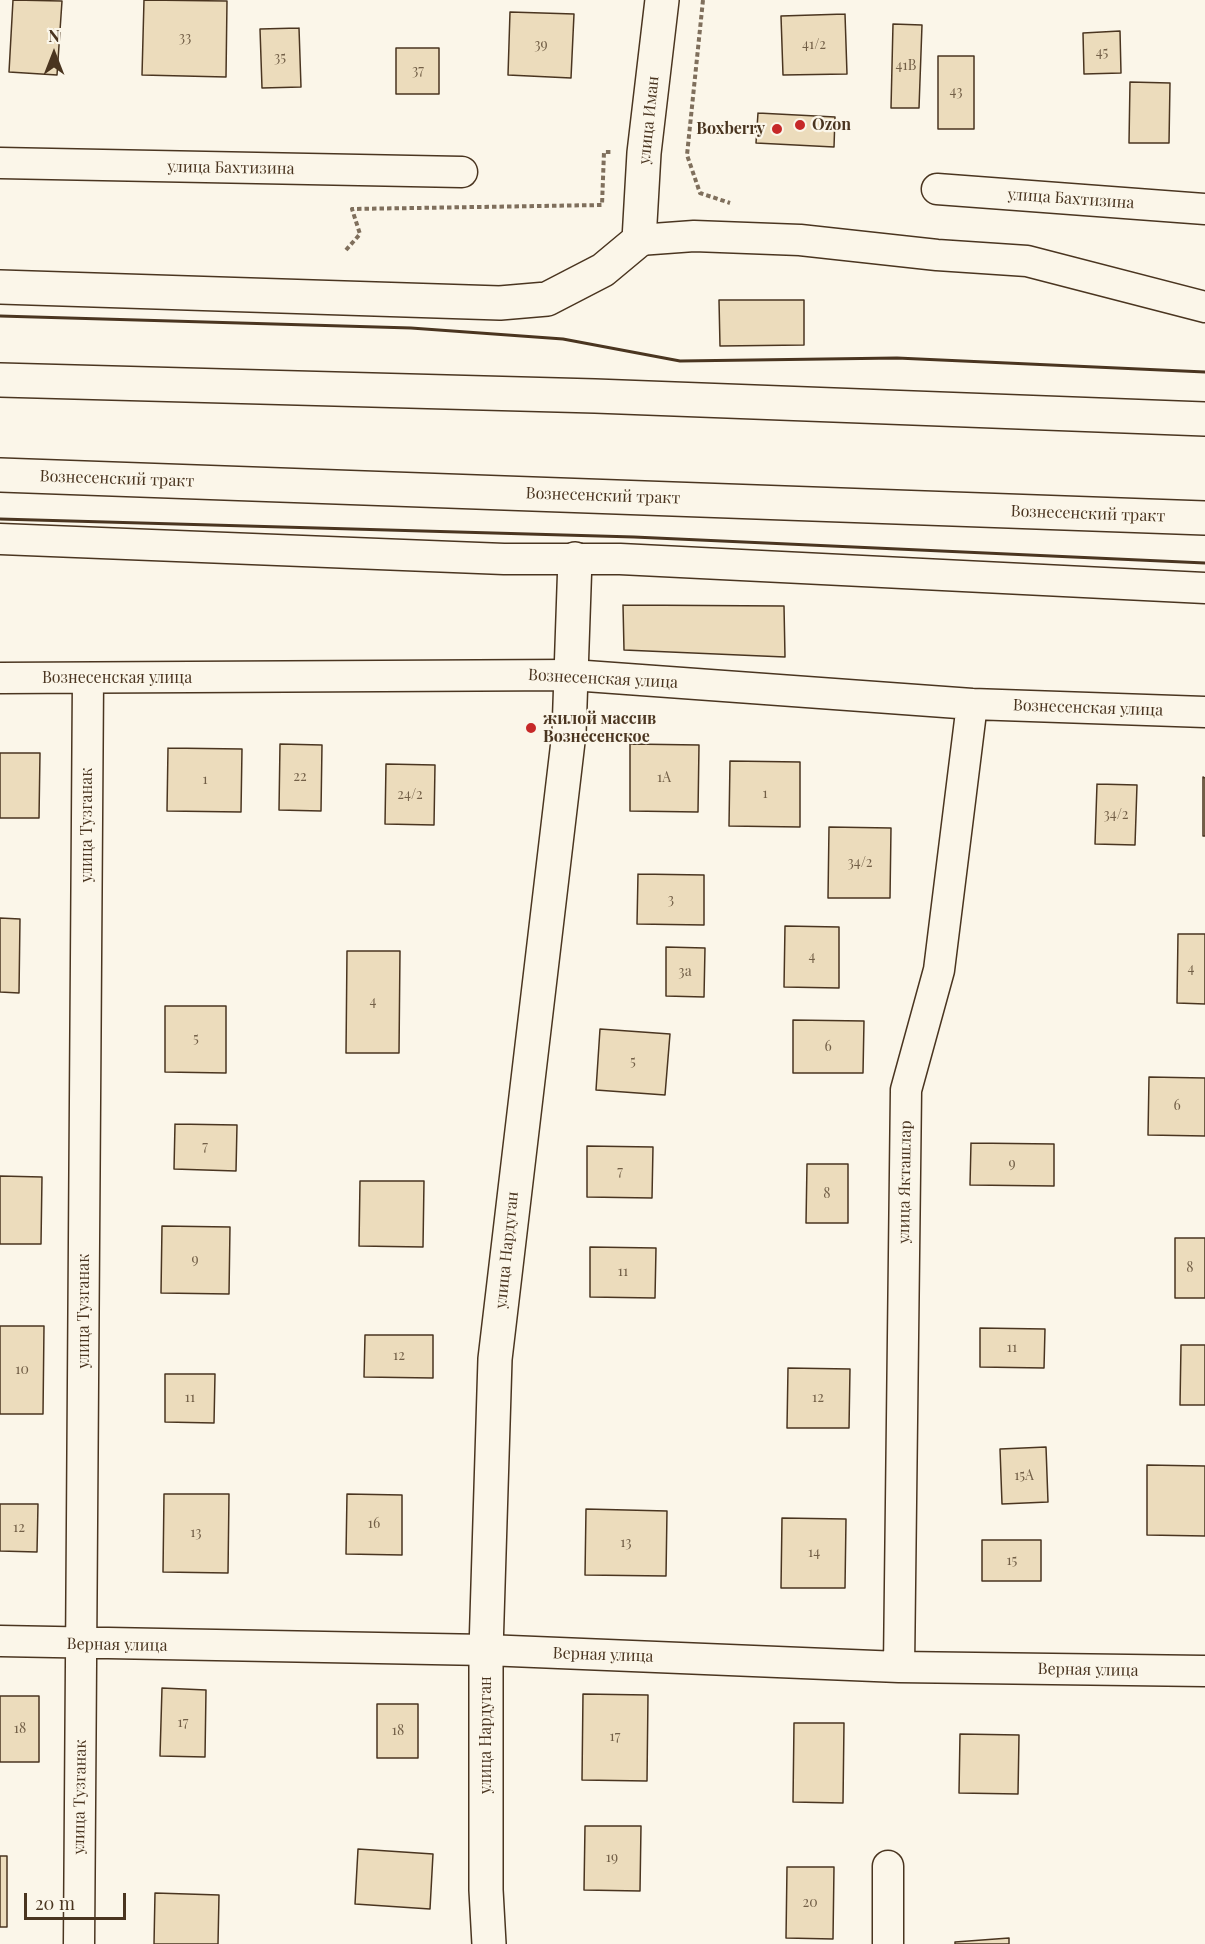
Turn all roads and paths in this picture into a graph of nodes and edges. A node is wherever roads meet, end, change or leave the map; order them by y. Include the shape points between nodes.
1 (662, 0) edge
2 (703, 0) edge
3 (644, 153) junction
4 (687, 154) junction
5 (0, 163) edge
6 (462, 172) dead end
7 (937, 189) dead end
8 (732, 204) dead end
9 (1205, 209) edge
10 (639, 240) junction
11 (346, 250) dead end
12 (0, 287) edge
13 (1205, 308) edge
14 (0, 380) edge
15 (1205, 419) edge
16 (0, 475) edge
17 (1205, 518) edge
18 (0, 539) edge
19 (575, 559) junction
20 (1205, 588) edge
21 (572, 675) junction
22 (0, 678) edge
23 (88, 679) junction
24 (972, 704) junction
25 (1205, 712) edge
26 (0, 1641) edge
27 (82, 1644) junction
28 (486, 1650) junction
29 (898, 1667) junction
30 (1205, 1671) edge
31 (888, 1866) dead end
32 (79, 1944) edge
33 (489, 1944) edge
34 (888, 1944) edge

1 - 3 main road, улица Иман
2 - 4 path
3 - 4 path
3 - 10 main road, улица Иман
3 - 11 path via 604,152 602,205 352,209 360,234
4 - 8 path via 700,193
5 - 6 street, улица Бахтизина
7 - 9 street, улица Бахтизина
10 - 12 main road via 603,270 547,298 500,303
10 - 13 street via 694,236 800,240 1027,261
14 - 15 main road via 596,396
16 - 17 main road, Вознесенский тракт
18 - 19 street
19 - 20 street
19 - 21 main road, улица Нардуган
21 - 23 street, Вознесенская улица
21 - 24 street, Вознесенская улица
21 - 28 main road, улица Нардуган via 569,733 495,1359
22 - 23 street, Вознесенская улица
23 - 27 street, улица Тузганак
24 - 25 street, Вознесенская улица
24 - 29 street, улица Якташлар via 939,970 906,1090
26 - 27 street, Верная улица
27 - 28 street, Верная улица
27 - 32 street, улица Тузганак
28 - 29 street, Верная улица
28 - 33 main road, улица Нардуган
29 - 30 street, Верная улица
31 - 34 street

